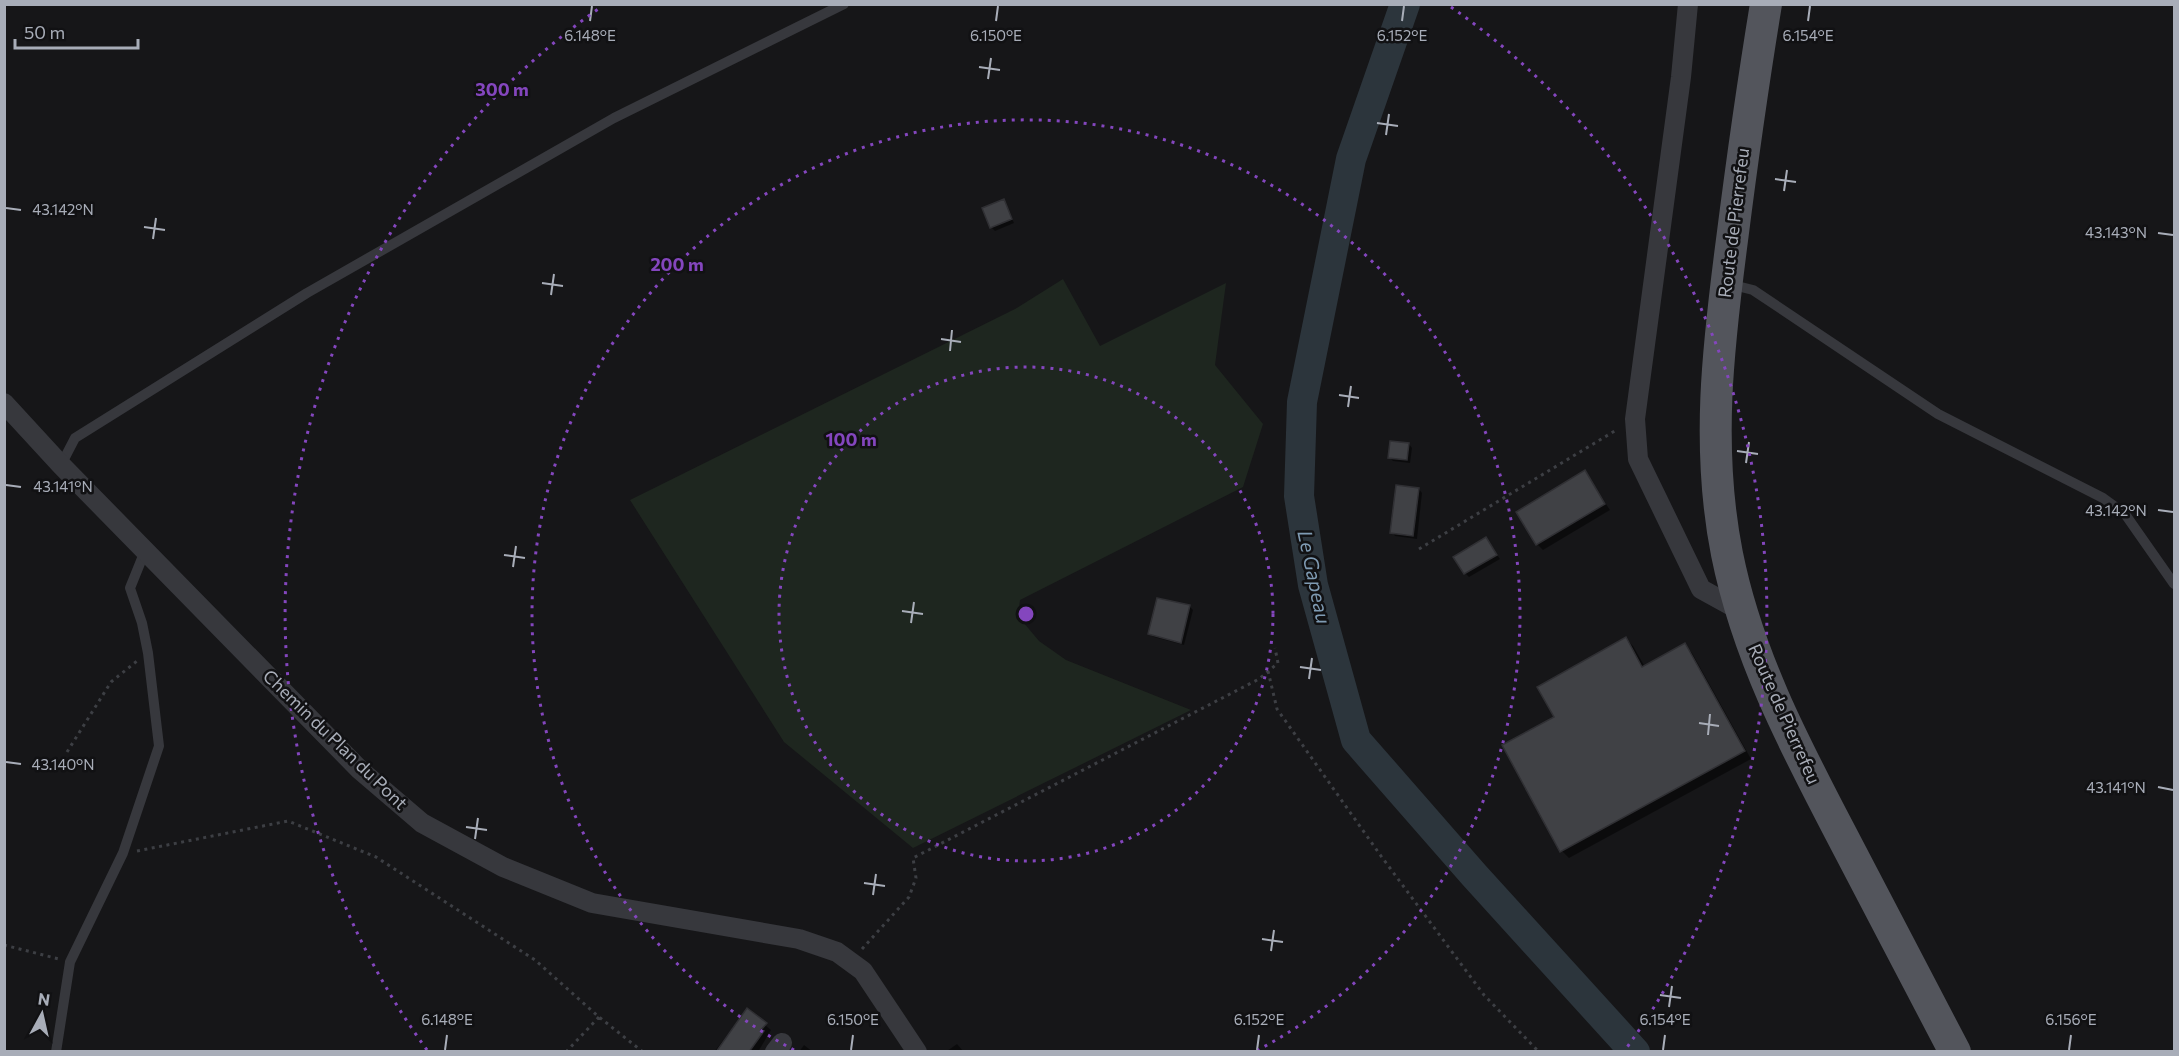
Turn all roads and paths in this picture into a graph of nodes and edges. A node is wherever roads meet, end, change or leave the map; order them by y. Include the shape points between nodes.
1 (844, 4) edge
2 (1688, 4) edge
3 (1756, 4) edge
4 (1766, 4) edge
5 (1755, 62) junction
6 (1726, 284) junction
7 (4, 403) edge
8 (1635, 419) junction
9 (61, 465) junction
10 (1419, 549) dead end
11 (145, 551) junction
12 (2175, 584) edge
13 (1741, 611) junction
14 (1275, 648) dead end
15 (148, 653) junction
16 (1268, 671) junction
17 (67, 752) dead end
18 (137, 851) dead end
19 (4, 945) edge
20 (70, 962) junction
21 (850, 962) junction
22 (599, 1017) junction
23 (56, 1052) edge
24 (566, 1052) edge
25 (643, 1052) edge
26 (917, 1052) edge
27 (1539, 1052) edge
28 (1955, 1052) edge

1 - 9 lane via 614,118 307,293 75,438
2 - 8 street
3 - 5 main road, Route de Pierrefeu
4 - 5 main road, Route de Pierrefeu
5 - 6 main road, Route de Pierrefeu
6 - 12 lane via 1753,290 1938,414 2103,498 2125,514
6 - 13 main road, Route de Pierrefeu via 1714,397 1716,456 1727,554
7 - 9 street, Chemin du Plan du Pont
8 - 10 path
8 - 13 street via 1638,459 1701,589
9 - 11 street, Chemin du Plan du Pont
11 - 15 lane via 130,588
11 - 21 street, Chemin du Plan du Pont via 360,770 422,823 503,867 592,903 799,939 837,952
13 - 28 main road, Route de Pierrefeu via 1788,733
14 - 16 path via 1278,663
15 - 17 path via 111,682
15 - 20 lane via 159,746 123,853
16 - 21 path via 913,858 916,878 909,897
16 - 27 path via 1277,709 1381,856 1484,995
18 - 22 path via 288,821 376,857 535,960
19 - 20 path
20 - 23 lane
21 - 26 street, Chemin du Plan du Pont via 862,971
22 - 24 path
22 - 25 path

